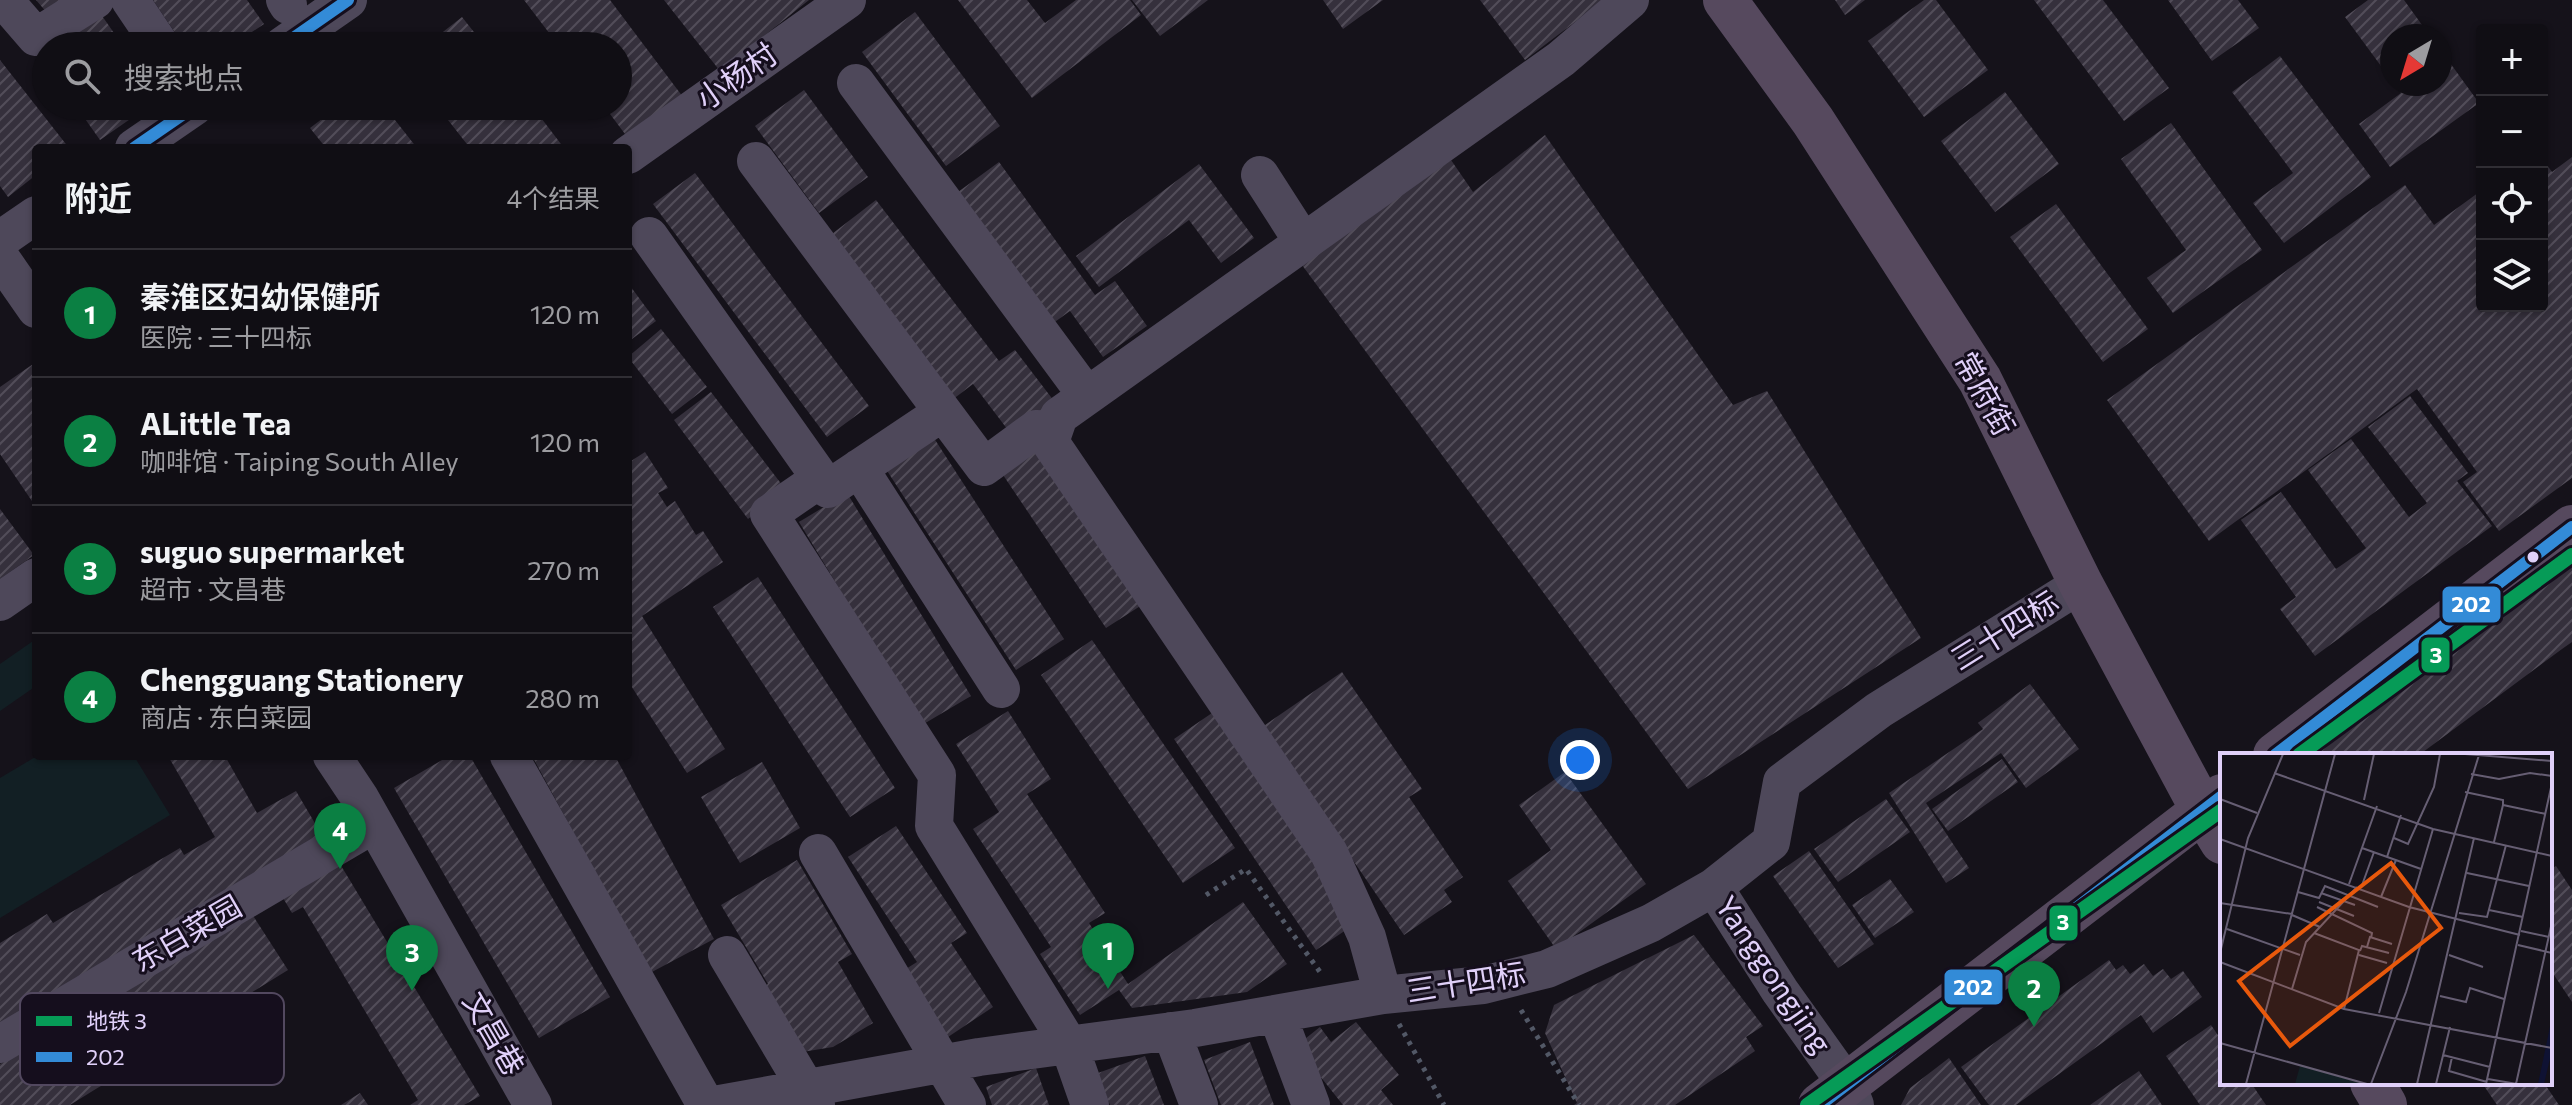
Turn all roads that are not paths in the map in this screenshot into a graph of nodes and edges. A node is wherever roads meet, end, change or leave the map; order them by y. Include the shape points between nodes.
1 (4, 0) edge
2 (95, 0) edge
3 (130, 0) edge
4 (348, 0) edge
5 (847, 0) edge
6 (1630, 0) edge
7 (1725, 0) edge
8 (32, 32) edge
9 (44, 32) edge
10 (152, 32) edge
11 (302, 32) edge
12 (856, 83) dead end
13 (175, 120) edge
14 (140, 144) edge
15 (632, 152) edge
16 (756, 161) dead end
17 (1260, 175) dead end
18 (32, 218) edge
19 (649, 236) dead end
20 (0, 240) edge
21 (1303, 242) junction
22 (0, 257) edge
23 (32, 303) edge
24 (1087, 396) junction
25 (943, 412) junction
26 (1054, 430) junction
27 (859, 468) junction
28 (820, 479) junction
29 (2572, 527) edge
30 (32, 580) edge
31 (2081, 584) junction
32 (0, 602) edge
33 (1001, 689) dead end
34 (2278, 753) edge
35 (334, 760) edge
36 (511, 760) edge
37 (2216, 816) edge
38 (374, 824) junction
39 (818, 853) dead end
40 (1714, 887) junction
41 (727, 955) dead end
42 (87, 993) edge
43 (1383, 995) junction
44 (1277, 1014) junction
45 (1171, 1031) junction
46 (20, 1032) edge
47 (0, 1044) edge
48 (1069, 1045) junction
49 (942, 1063) junction
50 (2373, 1085) edge
51 (810, 1096) edge
52 (1841, 1098) edge
53 (517, 1099) edge
54 (706, 1105) edge
55 (714, 1105) edge
56 (967, 1105) edge
57 (1090, 1105) edge
58 (1199, 1105) edge
59 (1311, 1105) edge
60 (2385, 1105) edge

1 - 8 street
2 - 9 street
3 - 10 street
4 - 11 street
5 - 15 street, 小杨村
6 - 21 street via 1561,59
7 - 31 main road, 常府街 via 1813,121 1980,380
12 - 24 street
13 - 14 street
16 - 25 street
17 - 21 street
18 - 20 street
19 - 28 street
21 - 24 street
22 - 23 street
24 - 26 street via 1059,416
25 - 26 street via 984,467 1036,429
25 - 27 street
26 - 43 street via 1050,442 1329,853 1367,937
27 - 28 street via 828,489
27 - 33 street
28 - 48 street via 769,514 937,775 934,826
29 - 34 main road
30 - 32 street
31 - 37 main road, 常府街
31 - 40 street, 三十四标 via 1879,710 1782,782 1771,842
35 - 38 street, 文昌巷
36 - 54 street
37 - 52 main road
38 - 42 street, 东白菜园
38 - 53 street, 文昌巷
39 - 49 street
40 - 43 street, 三十四标 via 1651,923 1547,969 1483,985
40 - 52 street, Yanggongjing
41 - 51 street
43 - 44 street, 三十四标
44 - 45 street, 三十四标
44 - 59 street
45 - 48 street, 三十四标
45 - 58 street
46 - 47 street, 东白菜园
48 - 49 street, 三十四标
48 - 57 street
49 - 51 street, 三十四标
49 - 56 street
50 - 60 main road
51 - 55 street, 三十四标

